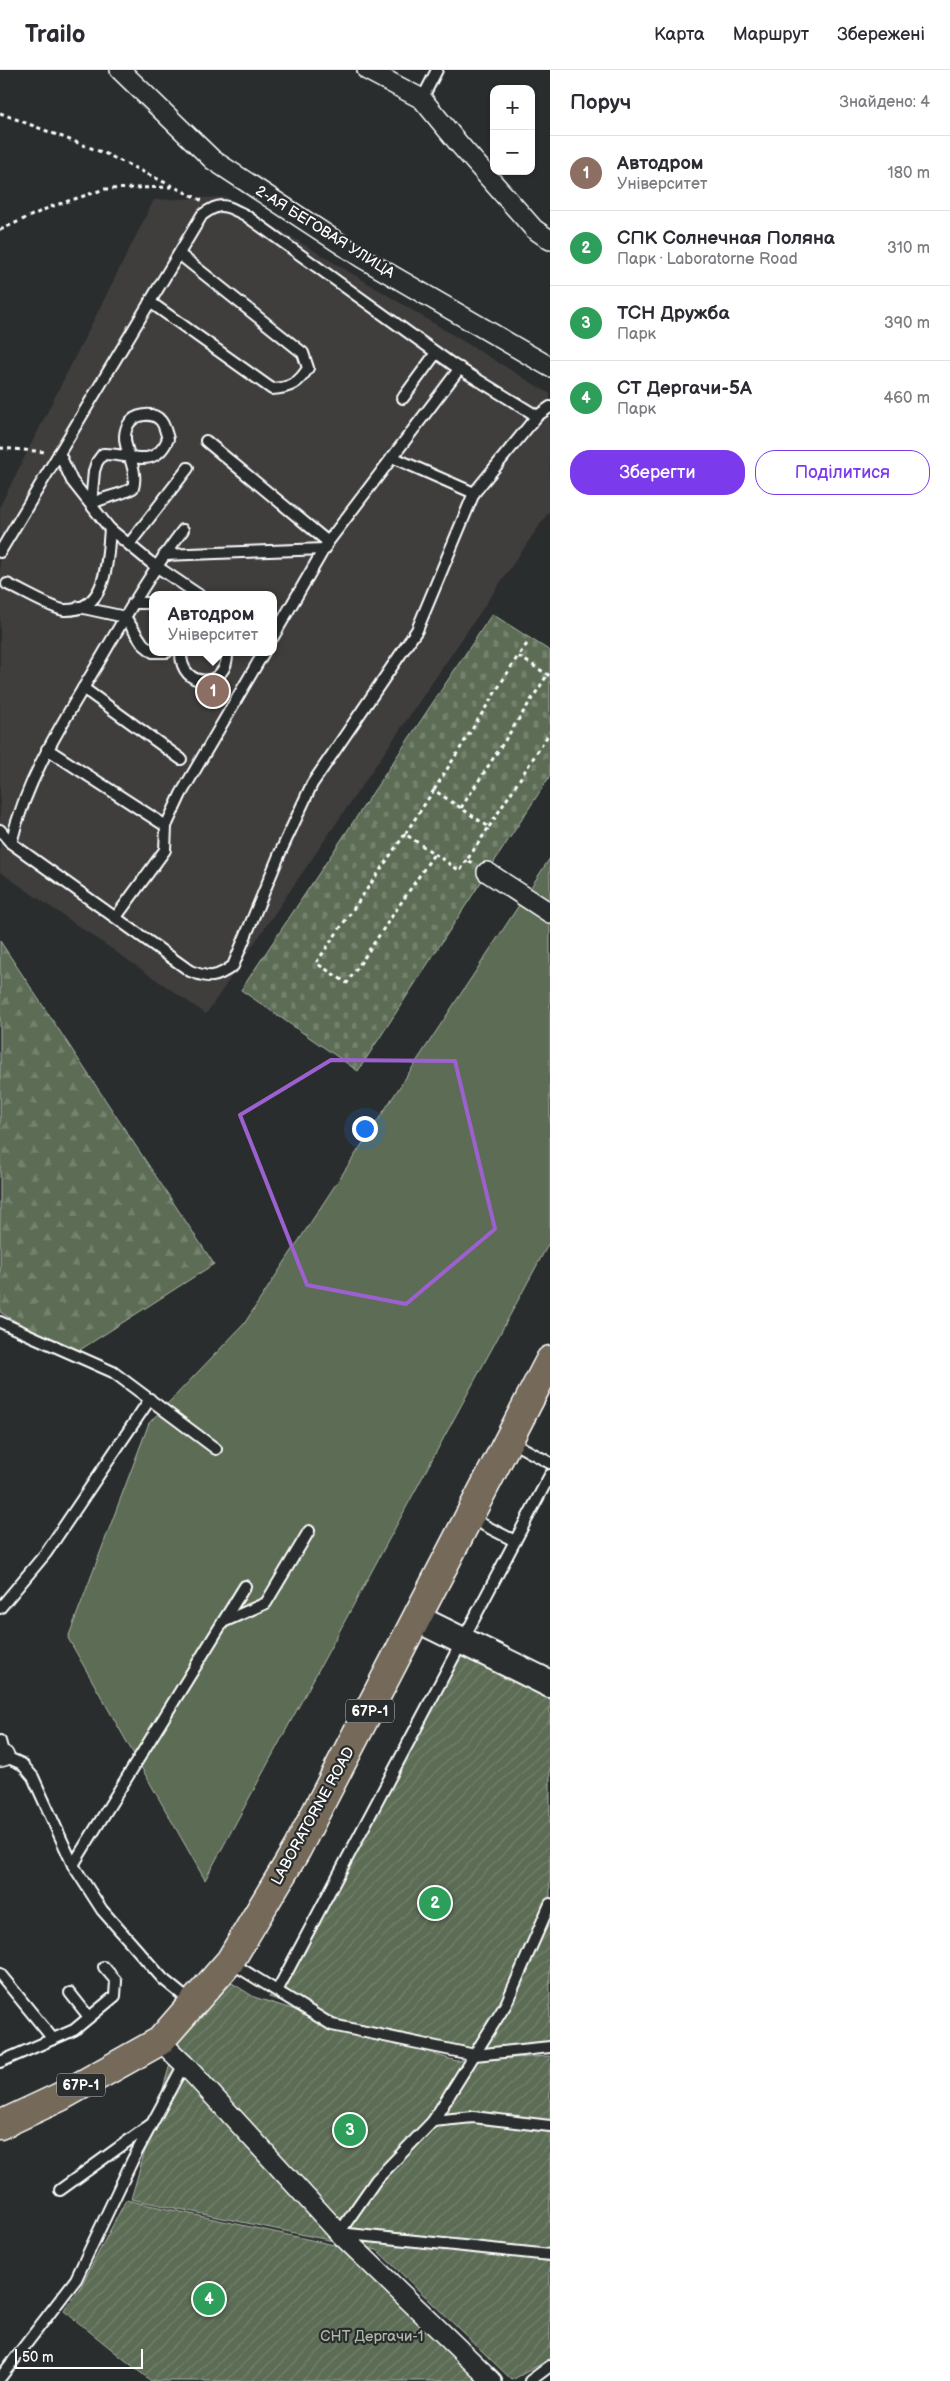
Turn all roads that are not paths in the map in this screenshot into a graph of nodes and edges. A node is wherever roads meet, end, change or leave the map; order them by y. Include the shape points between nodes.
1 (120, 70) edge
2 (367, 70) edge
3 (437, 70) edge
4 (422, 99) junction
5 (550, 240) edge
6 (179, 254) junction
7 (150, 302) junction
8 (436, 353) junction
9 (550, 367) edge
10 (460, 368) junction
11 (403, 398) dead end
12 (550, 407) edge
13 (537, 416) junction
14 (206, 441) dead end
15 (59, 452) junction
16 (130, 457) junction
17 (392, 457) junction
18 (188, 468) dead end
19 (474, 493) junction
20 (91, 504) junction
21 (110, 529) junction
22 (183, 530) dead end
23 (130, 543) junction
24 (326, 546) junction
25 (0, 552) edge
26 (164, 554) junction
27 (155, 566) junction
28 (7, 584) dead end
29 (193, 591) edge
30 (149, 603) edge
31 (133, 604) junction
32 (79, 607) junction
33 (125, 617) junction
34 (277, 630) edge
35 (149, 648) edge
36 (182, 656) edge
37 (227, 656) edge
38 (262, 656) edge
39 (83, 688) junction
40 (47, 749) junction
41 (181, 759) dead end
42 (166, 826) junction
43 (0, 830) edge
44 (10, 843) junction
45 (487, 872) road end
46 (550, 913) edge
47 (116, 917) junction
48 (0, 1322) edge
49 (548, 1371) edge
50 (150, 1399) junction
51 (509, 1441) junction
52 (216, 1449) dead end
53 (550, 1463) edge
54 (550, 1475) edge
55 (470, 1518) junction
56 (309, 1531) dead end
57 (515, 1541) junction
58 (245, 1586) dead end
59 (0, 1608) edge
60 (418, 1619) junction
61 (223, 1622) junction
62 (463, 1641) junction
63 (550, 1684) edge
64 (1, 1751) edge
65 (73, 1864) junction
66 (550, 1904) edge
67 (230, 1962) junction
68 (104, 1967) dead end
69 (0, 1974) edge
70 (277, 1991) junction
71 (70, 1993) dead end
72 (194, 2005) junction
73 (89, 2018) junction
74 (53, 2039) junction
75 (160, 2041) junction
76 (550, 2048) edge
77 (475, 2055) junction
78 (0, 2062) edge
79 (184, 2064) junction
80 (433, 2121) junction
81 (152, 2123) junction
82 (0, 2125) edge
83 (550, 2126) edge
84 (60, 2190) dead end
85 (339, 2233) junction
86 (550, 2255) edge
87 (550, 2366) edge
88 (0, 2378) edge
89 (492, 2381) edge
90 (530, 2381) edge

1 - 9 street, 2-АЯ БЕГОВАЯ УЛИЦА via 212,160 362,258
2 - 4 street
3 - 4 lane
4 - 5 street via 534,228
6 - 7 lane
6 - 7 lane via 303,353 308,368 302,379 287,388 272,388
6 - 8 lane via 202,215 215,206 225,206 275,234
7 - 15 lane
8 - 10 lane
8 - 11 lane
10 - 13 lane
10 - 17 lane
12 - 13 lane
13 - 19 lane
14 - 24 lane
15 - 20 lane via 72,481
15 - 25 lane
16 - 16 lane via 150,458 164,448 168,439 160,420 153,415 134,418 128,425 125,446
16 - 20 lane via 136,479 133,488 125,493 102,497
16 - 20 lane via 104,454 97,462
17 - 19 lane
17 - 24 lane
18 - 23 lane
19 - 47 lane via 417,630 312,784 233,966 219,976 197,974
20 - 21 lane
21 - 23 lane
21 - 32 lane via 105,580 94,600
22 - 26 lane
23 - 27 lane
24 - 26 lane
24 - 34 lane
26 - 27 lane
27 - 29 lane
27 - 31 lane
28 - 32 lane via 63,610
30 - 31 lane
31 - 33 lane
32 - 33 lane
33 - 35 lane
33 - 39 lane
36 - 37 lane via 183,668 189,676 211,680 222,673
38 - 42 lane via 181,794
39 - 40 lane
39 - 41 lane
40 - 42 lane
40 - 44 lane via 18,811
42 - 47 lane via 165,850
43 - 44 lane
44 - 47 lane
45 - 46 street
48 - 50 lane via 113,1372
49 - 51 main road, LABORATORNE ROAD / 67Р-1
50 - 52 lane
50 - 59 lane via 46,1553
51 - 53 lane
51 - 55 main road, LABORATORNE ROAD / 67Р-1
54 - 57 lane
55 - 57 lane
55 - 60 main road, LABORATORNE ROAD / 67Р-1
56 - 61 lane via 266,1603
57 - 62 lane
58 - 61 lane
60 - 62 main road
60 - 67 main road, LABORATORNE ROAD / 67Р-1 via 298,1850
61 - 65 lane
62 - 63 main road
62 - 70 lane
64 - 65 lane via 22,1764 34,1777
65 - 72 lane via 102,1910 163,1979
66 - 77 lane via 506,2004
67 - 70 lane
67 - 72 main road, LABORATORNE ROAD / 67Р-1
68 - 73 lane via 116,1981 116,1996
69 - 74 lane
70 - 77 lane via 332,2025
71 - 73 lane
72 - 75 main road, LABORATORNE ROAD / 67Р-1
73 - 74 lane via 74,2030
74 - 78 lane
75 - 79 street
75 - 82 main road, LABORATORNE ROAD / 67Р-1 via 60,2097
76 - 77 lane
77 - 80 lane
79 - 81 lane
79 - 85 street
80 - 83 lane via 473,2118
80 - 85 lane via 376,2180
81 - 84 lane
81 - 88 lane via 76,2279
85 - 86 lane
85 - 89 street
87 - 90 lane

